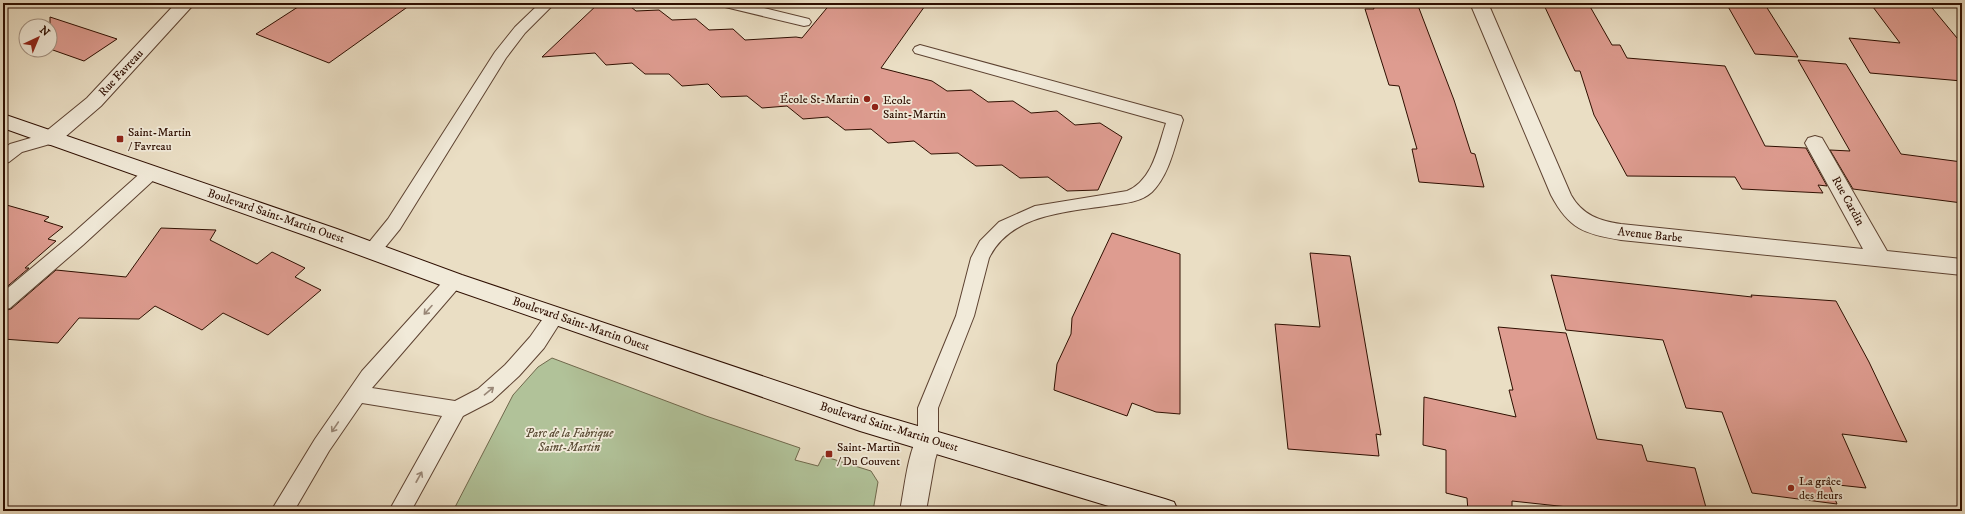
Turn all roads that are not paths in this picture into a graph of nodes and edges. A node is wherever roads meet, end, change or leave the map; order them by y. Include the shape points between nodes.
1 (186, 3) edge
2 (548, 3) edge
3 (726, 3) edge
4 (1479, 3) edge
5 (804, 22) dead end
6 (920, 50) dead end
7 (3, 121) edge
8 (51, 138) junction
9 (1815, 143) dead end
10 (3, 158) edge
11 (151, 173) junction
12 (372, 250) junction
13 (1880, 259) junction
14 (1962, 267) edge
15 (454, 281) junction
16 (3, 303) edge
17 (556, 315) junction
18 (357, 394) junction
19 (456, 410) junction
20 (928, 440) junction
21 (282, 511) edge
22 (400, 511) edge
23 (913, 511) edge
24 (1165, 511) edge

1 - 8 main road, Rue Favreau via 94,102
2 - 12 lane via 520,30 500,55 394,224
3 - 5 lane
4 - 13 main road, Avenue Barbe via 1561,195 1571,212 1584,222 1621,232
6 - 20 lane via 1175,120 1154,177 1148,186 1138,193 1127,198 1041,210 1005,227 986,246 980,258 965,316 928,408
7 - 8 main road, Boulevard Saint-Martin Ouest
8 - 10 lane via 16,148
8 - 11 main road, Boulevard Saint-Martin Ouest
9 - 13 main road, Rue Cardin
11 - 12 main road, Boulevard Saint-Martin Ouest
11 - 16 lane
12 - 15 main road, Boulevard Saint-Martin Ouest
13 - 14 main road, Avenue Barbe
15 - 17 main road, Boulevard Saint-Martin Ouest
15 -> 18 lane via 391,351
19 -> 17 lane via 479,400 506,376 546,331
17 - 20 main road, Boulevard Saint-Martin Ouest via 860,420
18 - 19 lane
18 -> 21 lane
22 -> 19 lane
20 - 23 main road
20 - 24 main road, Boulevard Saint-Martin Ouest

